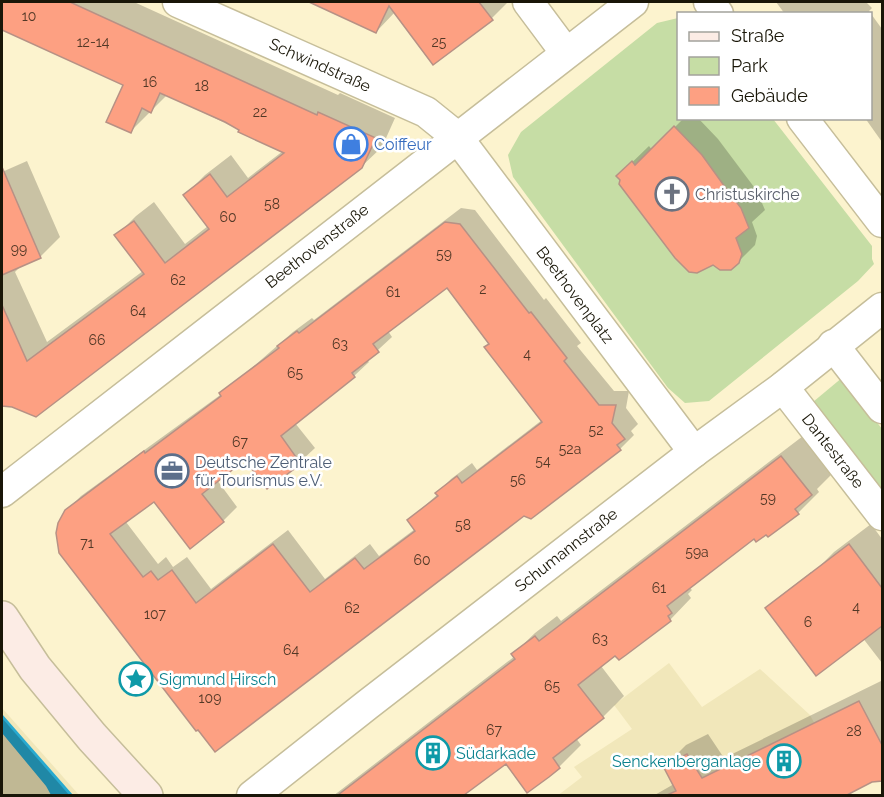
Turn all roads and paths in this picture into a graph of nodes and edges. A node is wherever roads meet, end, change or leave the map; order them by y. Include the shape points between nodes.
1 (178, 2) edge
2 (528, 2) edge
3 (633, 2) edge
4 (566, 53) junction
5 (804, 120) edge
6 (458, 137) junction
7 (882, 222) edge
8 (882, 308) edge
9 (833, 345) junction
10 (783, 387) junction
11 (882, 408) edge
12 (694, 452) junction
13 (2, 492) edge
14 (882, 515) edge
15 (2, 618) edge
16 (146, 795) edge
17 (252, 795) edge

1 - 6 street, Schwindstraße via 426,112
2 - 4 street
3 - 4 street, Beethovenstraße
4 - 6 street, Beethovenstraße
5 - 7 street
6 - 12 street, Beethovenplatz
6 - 13 street, Beethovenstraße
8 - 9 street, Schumannstraße
9 - 10 street, Schumannstraße
9 - 11 street
10 - 12 street, Schumannstraße
10 - 14 street, Dantestraße
12 - 17 street, Schumannstraße
15 - 16 main road via 35,668

